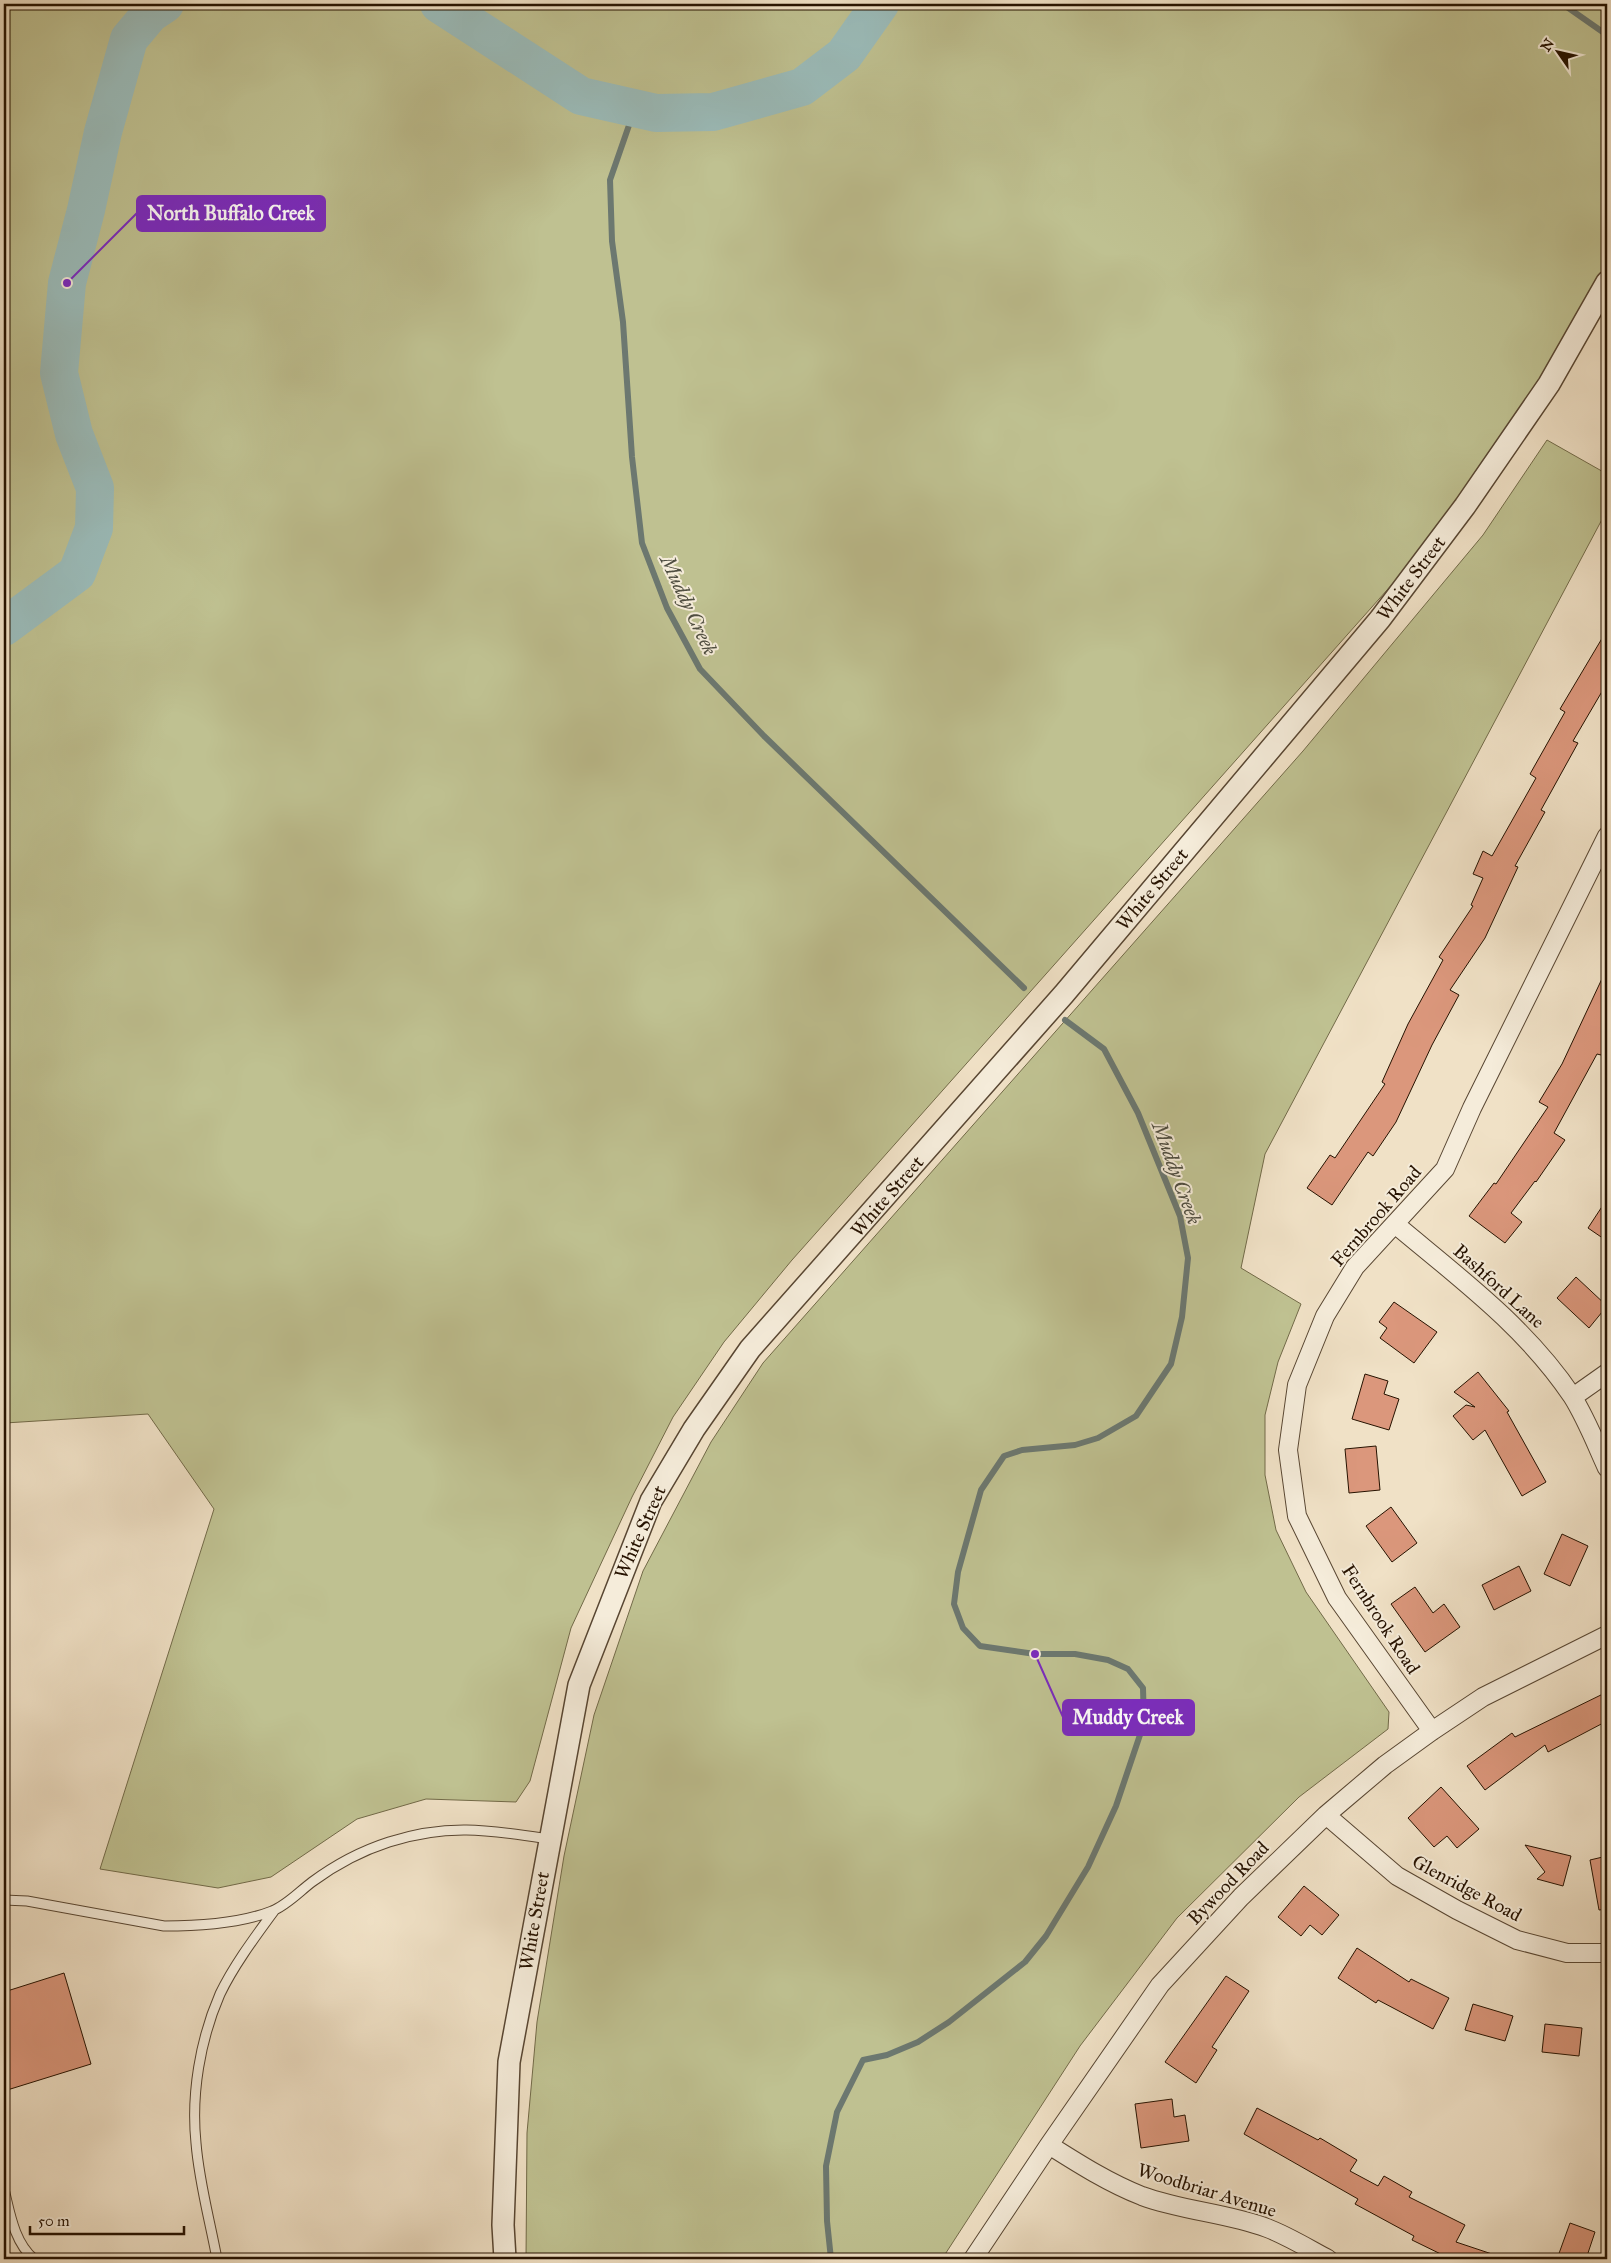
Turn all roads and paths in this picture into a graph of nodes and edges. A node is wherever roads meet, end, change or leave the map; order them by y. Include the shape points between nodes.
1 (1607, 282) edge
2 (1607, 836) edge
3 (1395, 1224) junction
4 (1607, 1374) edge
5 (1573, 1397) junction
6 (1607, 1468) edge
7 (1607, 1635) edge
8 (1432, 1731) junction
9 (1326, 1814) junction
10 (549, 1839) junction
11 (4, 1900) edge
12 (274, 1911) junction
13 (1607, 1953) edge
14 (1049, 2145) junction
15 (4, 2189) edge
16 (1310, 2255) edge
17 (34, 2259) edge
18 (217, 2259) edge
19 (504, 2259) edge
20 (973, 2259) edge
21 (1328, 2259) edge

1 - 10 street, White Street via 1549,384 1465,506 1380,619 1064,994 750,1349 694,1429 651,1501 579,1685
2 - 3 street, Fernbrook Road via 1445,1169
3 - 5 street, Bashford Lane via 1502,1313 1542,1356
3 - 8 street, Fernbrook Road via 1355,1267 1325,1316 1297,1385 1288,1450 1297,1516 1337,1598
4 - 5 street
5 - 6 street, Bashford Lane
7 - 8 street, Bywood Road via 1483,1697
8 - 9 street, Bywood Road
9 - 13 street, Glenridge Road via 1397,1876 1500,1932 1517,1940 1567,1953
9 - 14 street, Bywood Road via 1241,1897 1160,1985
10 - 12 lane via 460,1828 388,1842 328,1871
10 - 19 street, White Street via 509,2062
11 - 12 lane via 27,1901 164,1926 227,1922
12 - 18 lane via 221,1993 200,2058 196,2144
14 - 16 street, Woodbriar Avenue via 1094,2173 1141,2196 1268,2228
14 - 20 street, Bywood Road
15 - 17 lane via 22,2246
16 - 21 street, Woodbriar Avenue

